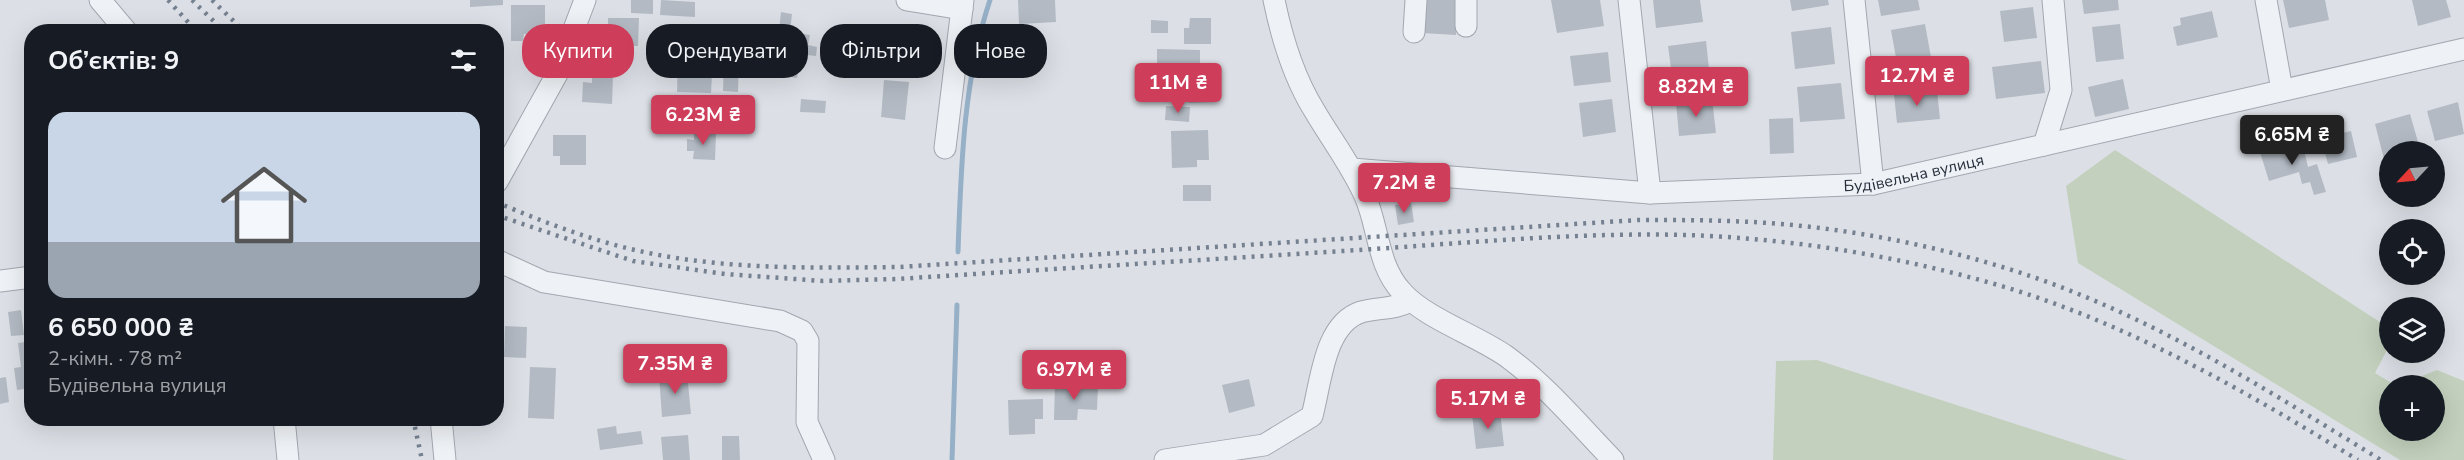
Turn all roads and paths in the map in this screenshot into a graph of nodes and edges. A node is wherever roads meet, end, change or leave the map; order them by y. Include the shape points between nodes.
1 (100, 0) edge
2 (585, 0) edge
3 (907, 0) edge
4 (1274, 0) edge
5 (1416, 0) edge
6 (1466, 0) edge
7 (1629, 0) edge
8 (1854, 0) edge
9 (2053, 0) edge
10 (2266, 0) edge
11 (962, 5) edge
12 (121, 24) edge
13 (1466, 26) dead end
14 (1414, 32) dead end
15 (2464, 49) edge
16 (2282, 90) junction
17 (2044, 145) junction
18 (945, 148) dead end
19 (504, 169) edge
20 (1352, 169) junction
21 (1873, 184) junction
22 (1650, 193) junction
23 (504, 264) edge
24 (24, 278) edge
25 (0, 281) edge
26 (1410, 301) junction
27 (285, 426) edge
28 (442, 426) edge
29 (288, 460) edge
30 (445, 460) edge
31 (824, 460) edge
32 (1165, 460) edge
33 (1613, 460) edge

1 - 12 street
2 - 19 street via 557,74
3 - 11 street
4 - 20 street via 1301,86
5 - 14 street
6 - 13 street
7 - 22 street
8 - 21 street
9 - 17 street via 2061,90
10 - 16 street
11 - 18 street
15 - 16 street, Будівельна вулиця
16 - 17 street, Будівельна вулиця
17 - 21 street, Будівельна вулиця
20 - 22 street, Будівельна вулиця
20 - 26 street via 1374,220 1377,242 1388,270
21 - 22 street, Будівельна вулиця
23 - 31 street via 544,282 780,321 802,331 808,341 807,422
24 - 25 street
26 - 32 street via 1398,308 1362,312 1342,322 1333,334 1312,416 1264,445
26 - 33 street via 1504,356 1534,379
27 - 29 street
28 - 30 street

